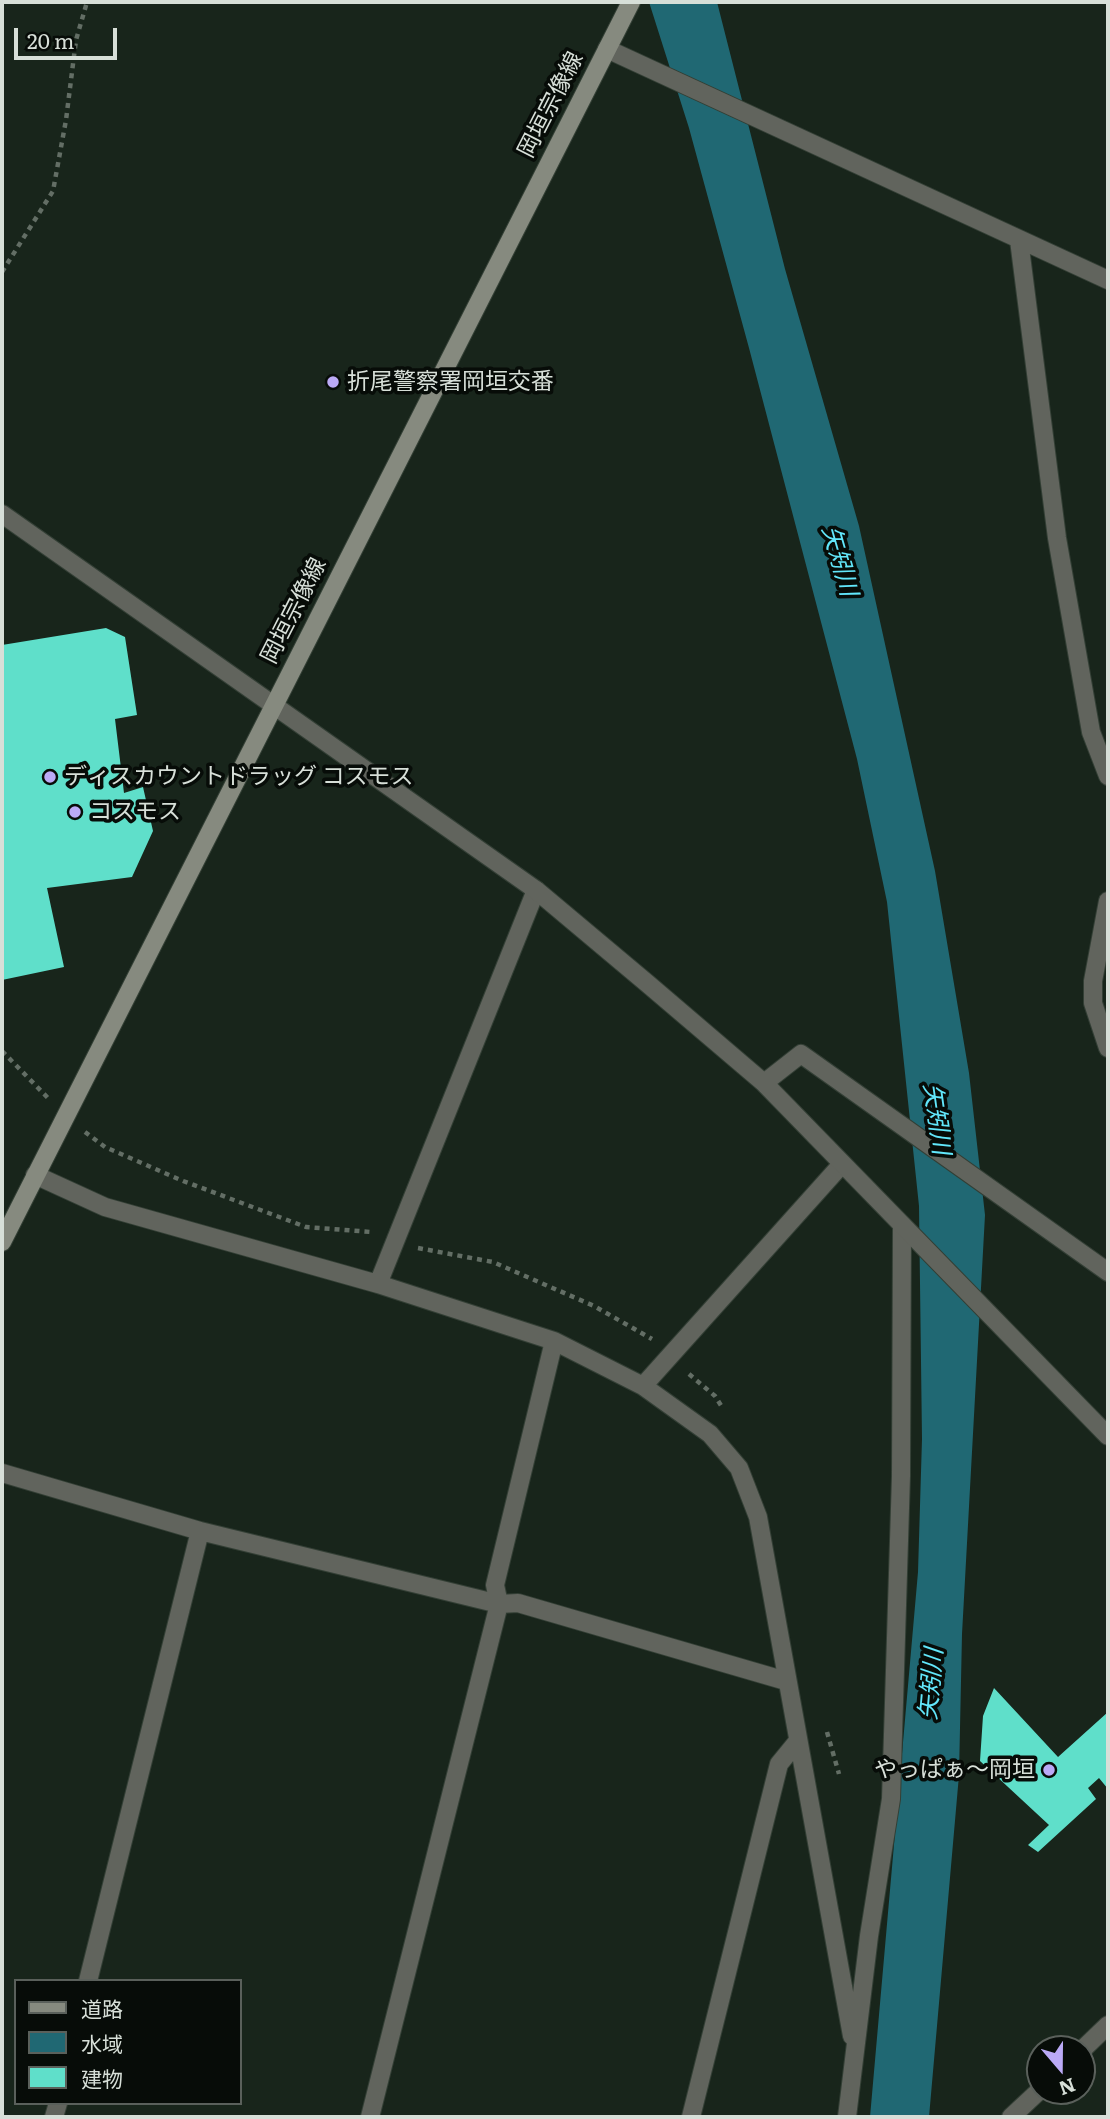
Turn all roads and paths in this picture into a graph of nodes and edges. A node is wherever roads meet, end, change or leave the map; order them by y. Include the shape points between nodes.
1 (87, 2) edge
2 (631, 2) edge
3 (607, 49) junction
4 (1019, 240) junction
5 (2, 272) edge
6 (1108, 280) edge
7 (2, 514) edge
8 (273, 705) junction
9 (1108, 776) edge
10 (536, 890) junction
11 (1108, 901) edge
12 (1108, 1048) edge
13 (2, 1051) edge
14 (764, 1083) junction
15 (66, 1117) junction
16 (842, 1164) junction
17 (35, 1175) junction
18 (908, 1233) junction
19 (2, 1242) edge
20 (1108, 1272) edge
21 (378, 1284) junction
22 (554, 1341) junction
23 (643, 1386) junction
24 (1108, 1436) edge
25 (2, 1474) edge
26 (200, 1531) junction
27 (499, 1604) junction
28 (786, 1681) junction
29 (797, 1742) junction
30 (88, 1979) edge
31 (855, 2053) junction
32 (1026, 2103) edge
33 (370, 2117) edge
34 (691, 2117) edge
35 (847, 2117) edge
36 (1011, 2117) edge

1 - 5 path via 76,40 52,191
2 - 3 main road, 岡垣宗像線
3 - 4 street
3 - 8 main road, 岡垣宗像線
4 - 6 street
4 - 9 street via 1057,538 1091,732
7 - 8 street
8 - 10 street
8 - 15 main road, 岡垣宗像線
10 - 14 street
10 - 21 street
11 - 12 street via 1093,1003
13 - 15 path
14 - 16 street
14 - 20 street via 801,1055
15 - 17 main road, 岡垣宗像線
16 - 18 street
16 - 23 street
17 - 19 main road, 岡垣宗像線
17 - 21 street via 105,1207
18 - 24 street
18 - 31 street via 891,1799
21 - 22 street
22 - 23 street
22 - 27 street via 495,1585
23 - 28 street via 710,1434 739,1468 758,1517
25 - 26 street
26 - 27 street
26 - 30 street
27 - 28 street via 518,1603
27 - 33 street
28 - 29 street
29 - 31 street
29 - 34 street via 779,1764
31 - 35 street
32 - 36 street

